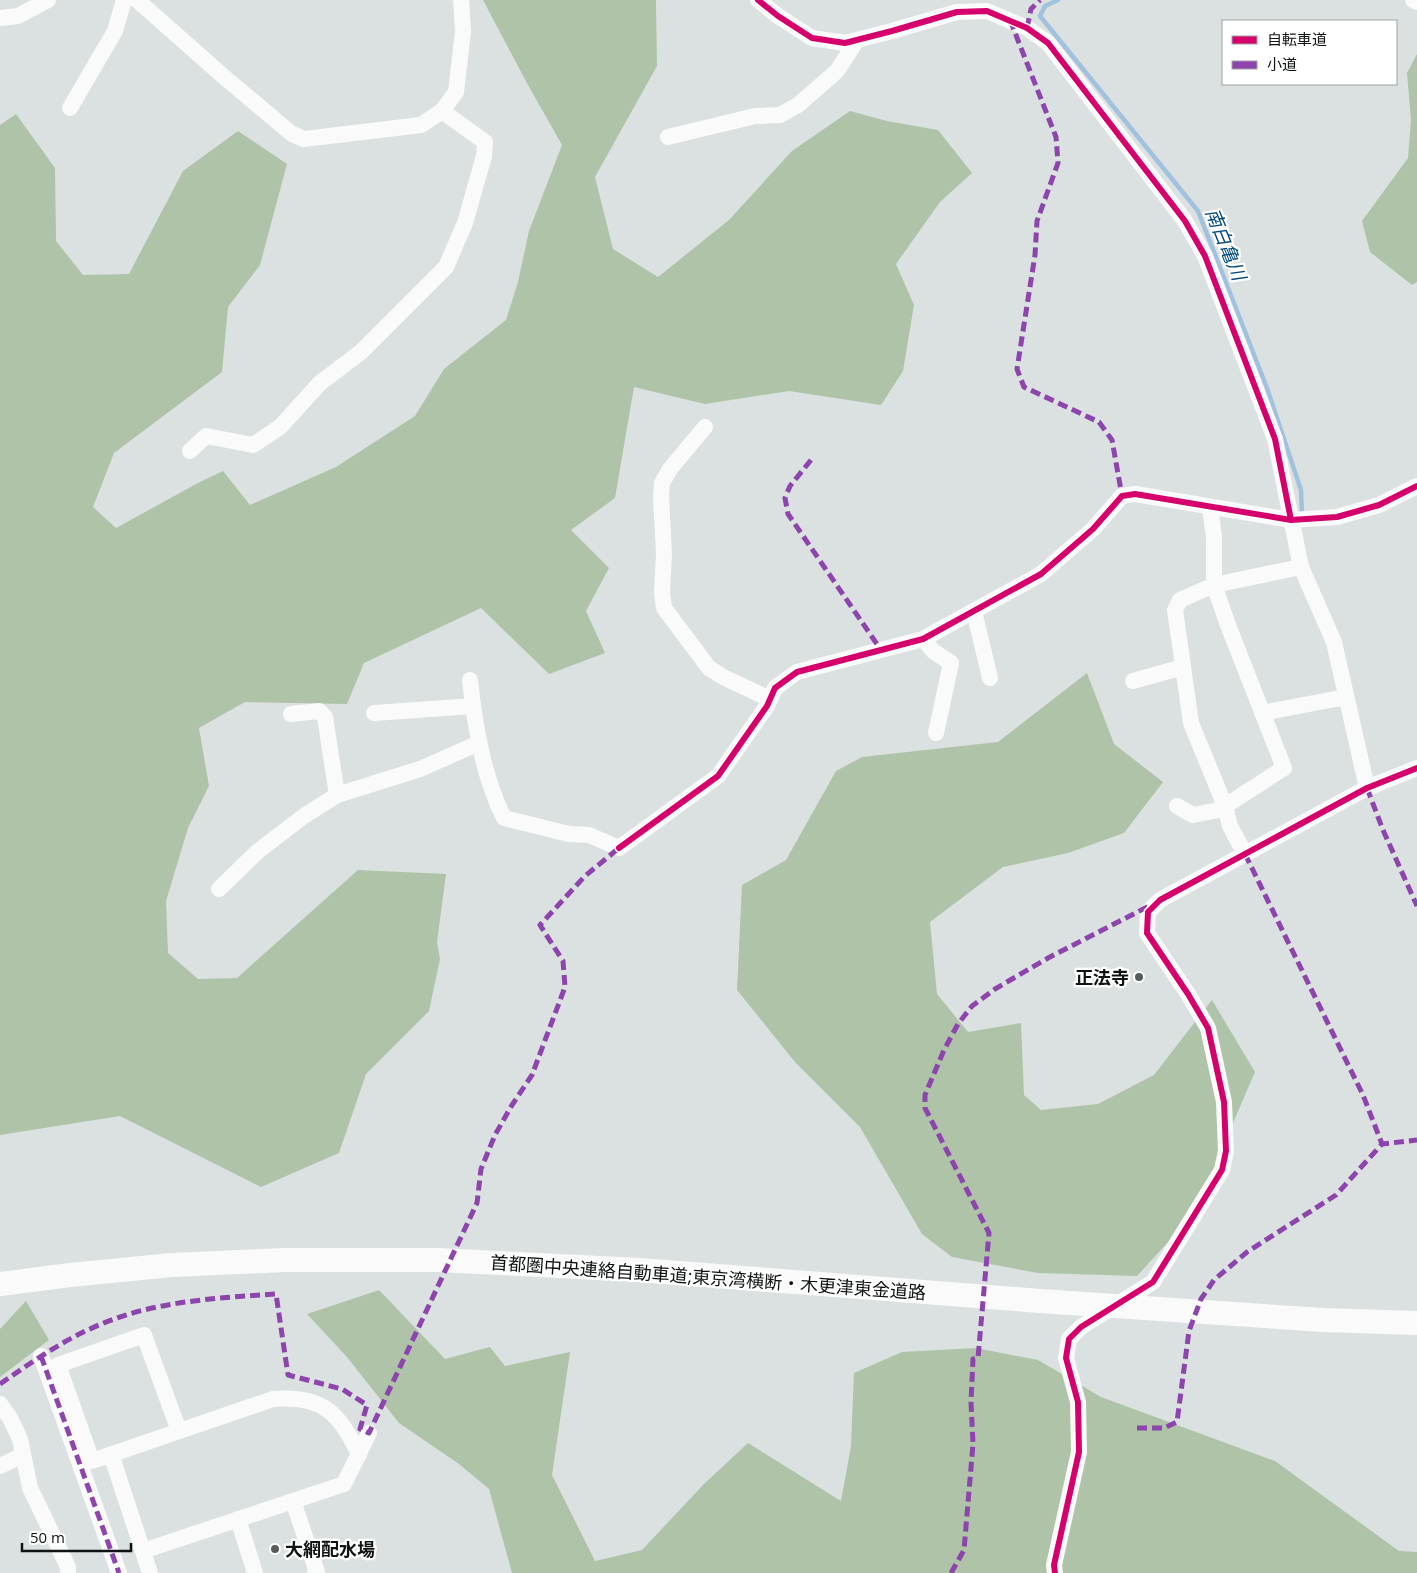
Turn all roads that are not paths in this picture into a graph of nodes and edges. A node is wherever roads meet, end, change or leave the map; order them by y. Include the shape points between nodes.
1 (48, 0) edge
2 (124, 0) edge
3 (137, 0) edge
4 (460, 0) edge
5 (758, 0) edge
6 (1412, 0) edge
7 (1417, 2) edge
8 (0, 18) edge
9 (857, 40) junction
10 (70, 108) dead end
11 (442, 111) junction
12 (668, 137) dead end
13 (705, 427) dead end
14 (190, 451) dead end
15 (1417, 486) edge
16 (1210, 507) junction
17 (1291, 520) junction
18 (1301, 567) junction
19 (1214, 585) junction
20 (974, 611) junction
21 (923, 639) junction
22 (1183, 667) junction
23 (990, 678) dead end
24 (470, 680) dead end
25 (1133, 681) dead end
26 (1346, 697) junction
27 (770, 699) junction
28 (473, 706) junction
29 (374, 713) dead end
30 (1262, 713) junction
31 (291, 714) dead end
32 (936, 733) dead end
33 (479, 742) junction
34 (1417, 768) edge
35 (1366, 788) junction
36 (337, 795) junction
37 (1177, 806) dead end
38 (1225, 806) junction
39 (1245, 854) junction
40 (219, 889) dead end
41 (0, 1284) edge
42 (1417, 1323) edge
43 (42, 1356) dead end
44 (0, 1404) edge
45 (179, 1431) junction
46 (370, 1433) dead end
47 (111, 1454) junction
48 (23, 1455) junction
49 (359, 1455) junction
50 (0, 1466) edge
51 (294, 1501) junction
52 (238, 1519) junction
53 (143, 1551) junction
54 (68, 1573) edge
55 (119, 1573) edge
56 (150, 1573) edge
57 (255, 1573) edge
58 (315, 1573) edge
59 (1055, 1573) edge

1 - 8 street via 18,16
2 - 10 street via 115,31
3 - 11 street via 292,134 304,138 421,125
4 - 11 street via 463,31 456,92
5 - 9 street via 812,38 844,42
6 - 7 street
9 - 12 street via 837,71 798,105 780,115 755,116
9 - 17 street via 957,12 987,11 1027,28 1048,43 1185,221 1205,256 1274,439
11 - 14 street via 485,142 465,223 446,267 361,352 320,383 280,427 252,445 206,436
13 - 27 street via 662,483 664,608 709,668
15 - 17 street via 1379,505 1337,517
16 - 17 street
16 - 19 street
16 - 20 street via 1134,494 1122,496 1093,529 1041,574
17 - 18 street
18 - 19 street
18 - 26 street via 1334,642
19 - 22 street via 1180,600 1175,610
19 - 30 street
20 - 21 street
20 - 23 street
21 - 27 street via 797,672 774,688
21 - 32 street via 933,651 951,663
22 - 25 street
22 - 38 street via 1191,723
24 - 28 street
26 - 30 street
26 - 35 street
27 - 33 street via 718,776 619,848 589,835 568,834 504,818
28 - 29 street
28 - 33 street
30 - 38 street via 1284,768
31 - 36 street via 318,710 325,717
33 - 36 street via 420,768
34 - 35 street
35 - 39 street
36 - 40 street via 257,852
37 - 38 street via 1192,816
38 - 39 street via 1230,826
39 - 59 street via 1160,900 1148,912 1147,933 1208,1028 1224,1102 1226,1151 1222,1170 1153,1282 1081,1326 1069,1339 1066,1358 1078,1402 1079,1452 1054,1565
41 - 42 highway, 首都圏中央連絡自動車道;東京湾横断・木更津東金道路 via 172,1265 285,1260 438,1260 640,1270 1323,1320
43 - 55 street
44 - 48 street via 20,1439
45 - 47 street
45 - 47 street via 144,1335 58,1364 92,1461
45 - 49 street via 273,1399 308,1400 325,1407 338,1419
46 - 49 street
47 - 53 street
48 - 50 street
48 - 54 street via 30,1488
49 - 51 street via 344,1484
51 - 52 street
51 - 58 street
52 - 53 street
52 - 57 street
53 - 56 street

